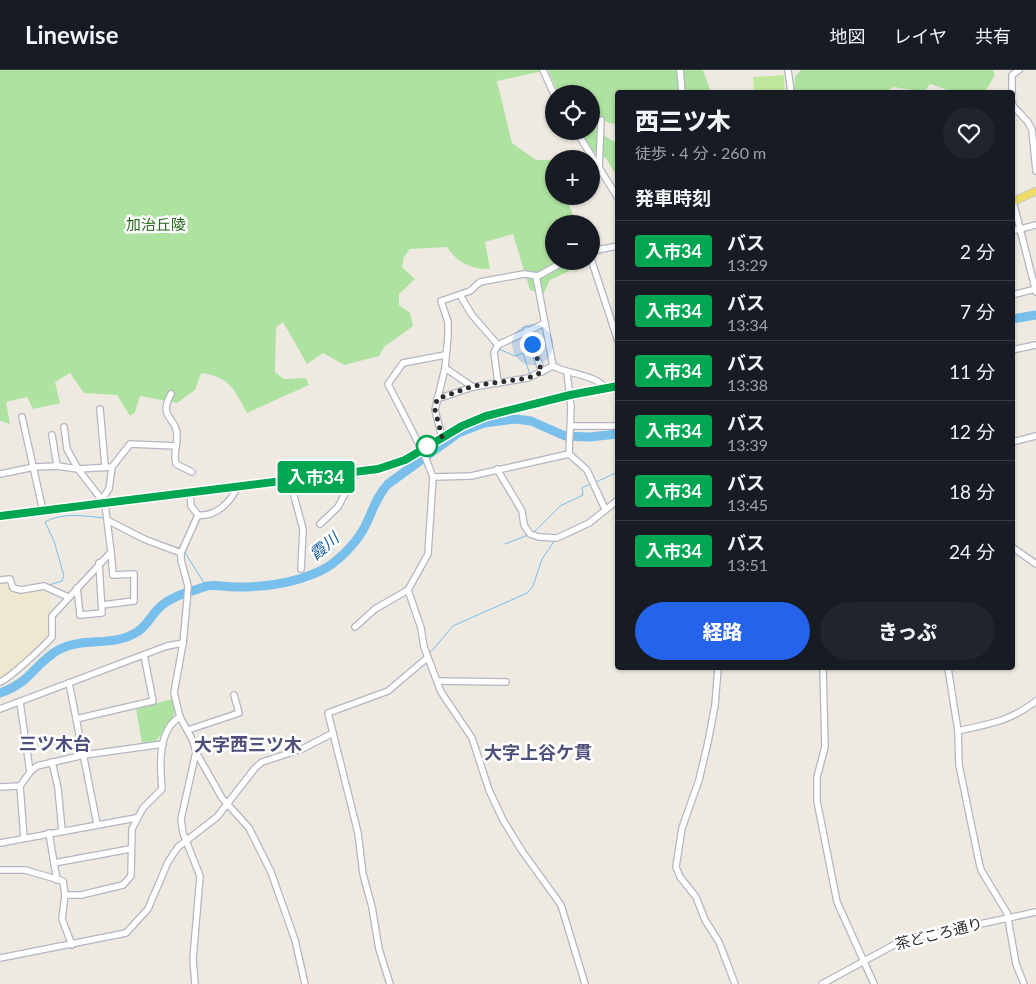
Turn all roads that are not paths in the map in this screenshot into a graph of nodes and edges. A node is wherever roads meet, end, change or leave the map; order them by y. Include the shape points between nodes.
1 (543, 70) edge
2 (680, 70) edge
3 (788, 70) edge
4 (1019, 70) edge
5 (550, 85) edge
6 (682, 90) edge
7 (791, 90) edge
8 (1012, 90) edge
9 (1015, 108) edge
10 (601, 120) dead end
11 (600, 150) edge
12 (600, 171) edge
13 (1036, 171) edge
14 (1036, 191) edge
15 (615, 193) edge
16 (1015, 201) edge
17 (1036, 225) edge
18 (1016, 230) edge
19 (615, 247) edge
20 (600, 249) edge
21 (548, 270) edge
22 (595, 270) edge
23 (536, 276) junction
24 (1036, 290) edge
25 (1015, 294) edge
26 (460, 295) junction
27 (545, 322) junction
28 (615, 324) edge
29 (526, 330) junction
30 (498, 345) junction
31 (1036, 345) edge
32 (1015, 349) edge
33 (446, 355) junction
34 (553, 366) junction
35 (445, 368) junction
36 (542, 372) junction
37 (567, 374) junction
38 (498, 383) junction
39 (473, 386) junction
40 (615, 386) edge
41 (605, 388) junction
42 (171, 394) dead end
43 (570, 395) junction
44 (437, 399) junction
45 (100, 409) dead end
46 (22, 417) dead end
47 (571, 426) junction
48 (615, 426) edge
49 (64, 427) dead end
50 (52, 435) dead end
51 (1036, 436) edge
52 (442, 437) junction
53 (1015, 441) edge
54 (176, 446) junction
55 (423, 452) junction
56 (569, 454) junction
57 (57, 466) junction
58 (105, 466) junction
59 (34, 467) junction
60 (112, 467) junction
61 (78, 469) junction
62 (497, 469) junction
63 (357, 471) junction
64 (192, 472) dead end
65 (0, 474) edge
66 (433, 477) junction
67 (290, 480) junction
68 (237, 486) junction
69 (190, 493) junction
70 (103, 502) junction
71 (615, 502) edge
72 (605, 509) junction
73 (43, 511) junction
74 (198, 515) junction
75 (0, 516) edge
76 (109, 521) junction
77 (320, 524) dead end
78 (1015, 549) edge
79 (182, 551) junction
80 (111, 552) junction
81 (99, 563) junction
82 (1036, 564) edge
83 (302, 569) dead end
84 (0, 580) edge
85 (77, 588) junction
86 (408, 590) junction
87 (68, 597) junction
88 (102, 605) junction
89 (355, 627) dead end
90 (183, 643) junction
91 (144, 655) junction
92 (427, 658) junction
93 (718, 670) edge
94 (823, 670) edge
95 (948, 670) edge
96 (437, 681) junction
97 (0, 682) edge
98 (506, 682) dead end
99 (69, 684) junction
100 (234, 695) dead end
101 (1036, 701) edge
102 (20, 702) junction
103 (0, 709) edge
104 (180, 716) junction
105 (76, 719) junction
106 (188, 730) junction
107 (958, 731) junction
108 (333, 733) junction
109 (163, 744) junction
110 (196, 752) junction
111 (84, 755) junction
112 (52, 762) junction
113 (30, 772) junction
114 (20, 786) junction
115 (0, 787) edge
116 (228, 805) junction
117 (136, 818) junction
118 (97, 824) junction
119 (62, 831) junction
120 (49, 833) junction
121 (24, 838) junction
122 (186, 841) junction
123 (0, 842) edge
124 (130, 849) junction
125 (54, 863) junction
126 (0, 870) edge
127 (57, 880) junction
128 (65, 895) junction
129 (1036, 912) edge
130 (1008, 918) junction
131 (72, 945) junction
132 (0, 958) edge
133 (863, 961) junction
134 (195, 984) edge
135 (305, 984) edge
136 (390, 984) edge
137 (585, 984) edge
138 (735, 984) edge
139 (822, 984) edge
140 (874, 984) edge
141 (1024, 984) edge

1 - 5 street
2 - 6 street
3 - 7 street
4 - 8 street via 1012,75
9 - 13 street via 1032,130
10 - 11 street
12 - 15 street
14 - 16 main road
17 - 18 street
18 - 24 street
19 - 20 street
21 - 23 street
22 - 28 street
23 - 26 street via 524,274 488,280
23 - 27 street
24 - 25 street
26 - 30 street via 472,315
26 - 33 street via 441,301 448,322
27 - 29 street
27 - 34 street
29 - 30 street
29 - 36 street
30 - 38 street via 494,352
31 - 32 street
33 - 35 street
33 - 55 street via 403,363 388,384
34 - 36 street
34 - 37 street
35 - 39 street
35 - 44 street
36 - 38 street
37 - 41 street via 576,373 602,383
37 - 43 street
38 - 39 street
39 - 44 street
40 - 41 main road
41 - 43 main road
42 - 54 street via 165,407 178,435
43 - 47 street
43 - 52 main road via 486,416
44 - 52 street via 435,410
45 - 58 street
46 - 59 street
47 - 48 street
47 - 56 street
49 - 61 street via 68,450
50 - 57 street
51 - 53 street
52 - 55 main road
54 - 60 street via 130,444
54 - 64 street via 176,464
55 - 63 main road via 394,465
55 - 66 street
56 - 62 street
56 - 72 street via 587,470
57 - 59 street
57 - 61 street
58 - 60 street
58 - 61 street
59 - 65 street
59 - 73 street
60 - 70 street via 109,489
61 - 70 street
62 - 66 street via 471,476
62 - 72 street via 522,511 524,525 530,534 557,538 589,523
63 - 67 main road
63 - 77 street via 338,507
66 - 86 street via 428,554
67 - 68 main road
67 - 83 street via 303,529
68 - 69 main road
68 - 74 street via 229,502 214,513
69 - 70 main road
69 - 74 street via 191,506
70 - 73 main road
70 - 76 street
71 - 72 street
73 - 75 main road
74 - 79 street
76 - 79 street via 144,539
76 - 80 street
78 - 82 street
79 - 90 street via 181,560 188,586
80 - 81 street
80 - 88 street via 114,575 134,574 134,601
81 - 85 street
81 - 88 street
84 - 87 street via 10,579 13,588 21,590 44,586
85 - 87 street
85 - 88 street via 80,615 102,613
86 - 89 street via 375,609
86 - 92 street
87 - 97 street via 52,616 52,638 9,679
90 - 91 street
90 - 104 street via 174,693
91 - 99 street
91 - 105 street via 153,702
92 - 96 street
92 - 108 street via 388,691 328,713
93 - 138 street via 708,742 682,828 676,867 719,942
94 - 133 street via 825,747 817,776 817,801 837,902
95 - 107 street
96 - 98 street
96 - 137 street via 443,697 472,738 497,809 561,905
99 - 102 street
99 - 105 street
100 - 106 street via 239,713
101 - 107 street via 1007,720
102 - 103 street
102 - 113 street
104 - 106 street
104 - 109 street via 170,727
105 - 111 street
106 - 110 street
107 - 130 street via 959,765 979,862
108 - 116 street via 296,751 262,762
108 - 136 street via 358,833 379,949
109 - 111 street
109 - 117 street via 162,789
110 - 116 street
110 - 122 street via 182,812 181,825
111 - 112 street
111 - 118 street
112 - 113 street via 37,766
112 - 119 street
113 - 114 street
114 - 115 street
114 - 121 street
116 - 122 street
116 - 135 street via 249,828 270,872 295,940
117 - 118 street
117 - 124 street
118 - 119 street
119 - 120 street
120 - 121 street
120 - 125 street
121 - 123 street
122 - 131 street via 173,854 148,909 132,928 117,936
122 - 134 street via 200,876 193,959
124 - 125 street
124 - 128 street via 131,876 123,885 81,896
125 - 127 street
126 - 127 street via 25,870
127 - 128 street via 63,881
128 - 131 street via 62,919
129 - 130 street, 茶どころ通り
130 - 133 street, 茶どころ通り via 901,941
130 - 141 street via 1014,959
131 - 132 street
133 - 139 street, 茶どころ通り
133 - 140 street

